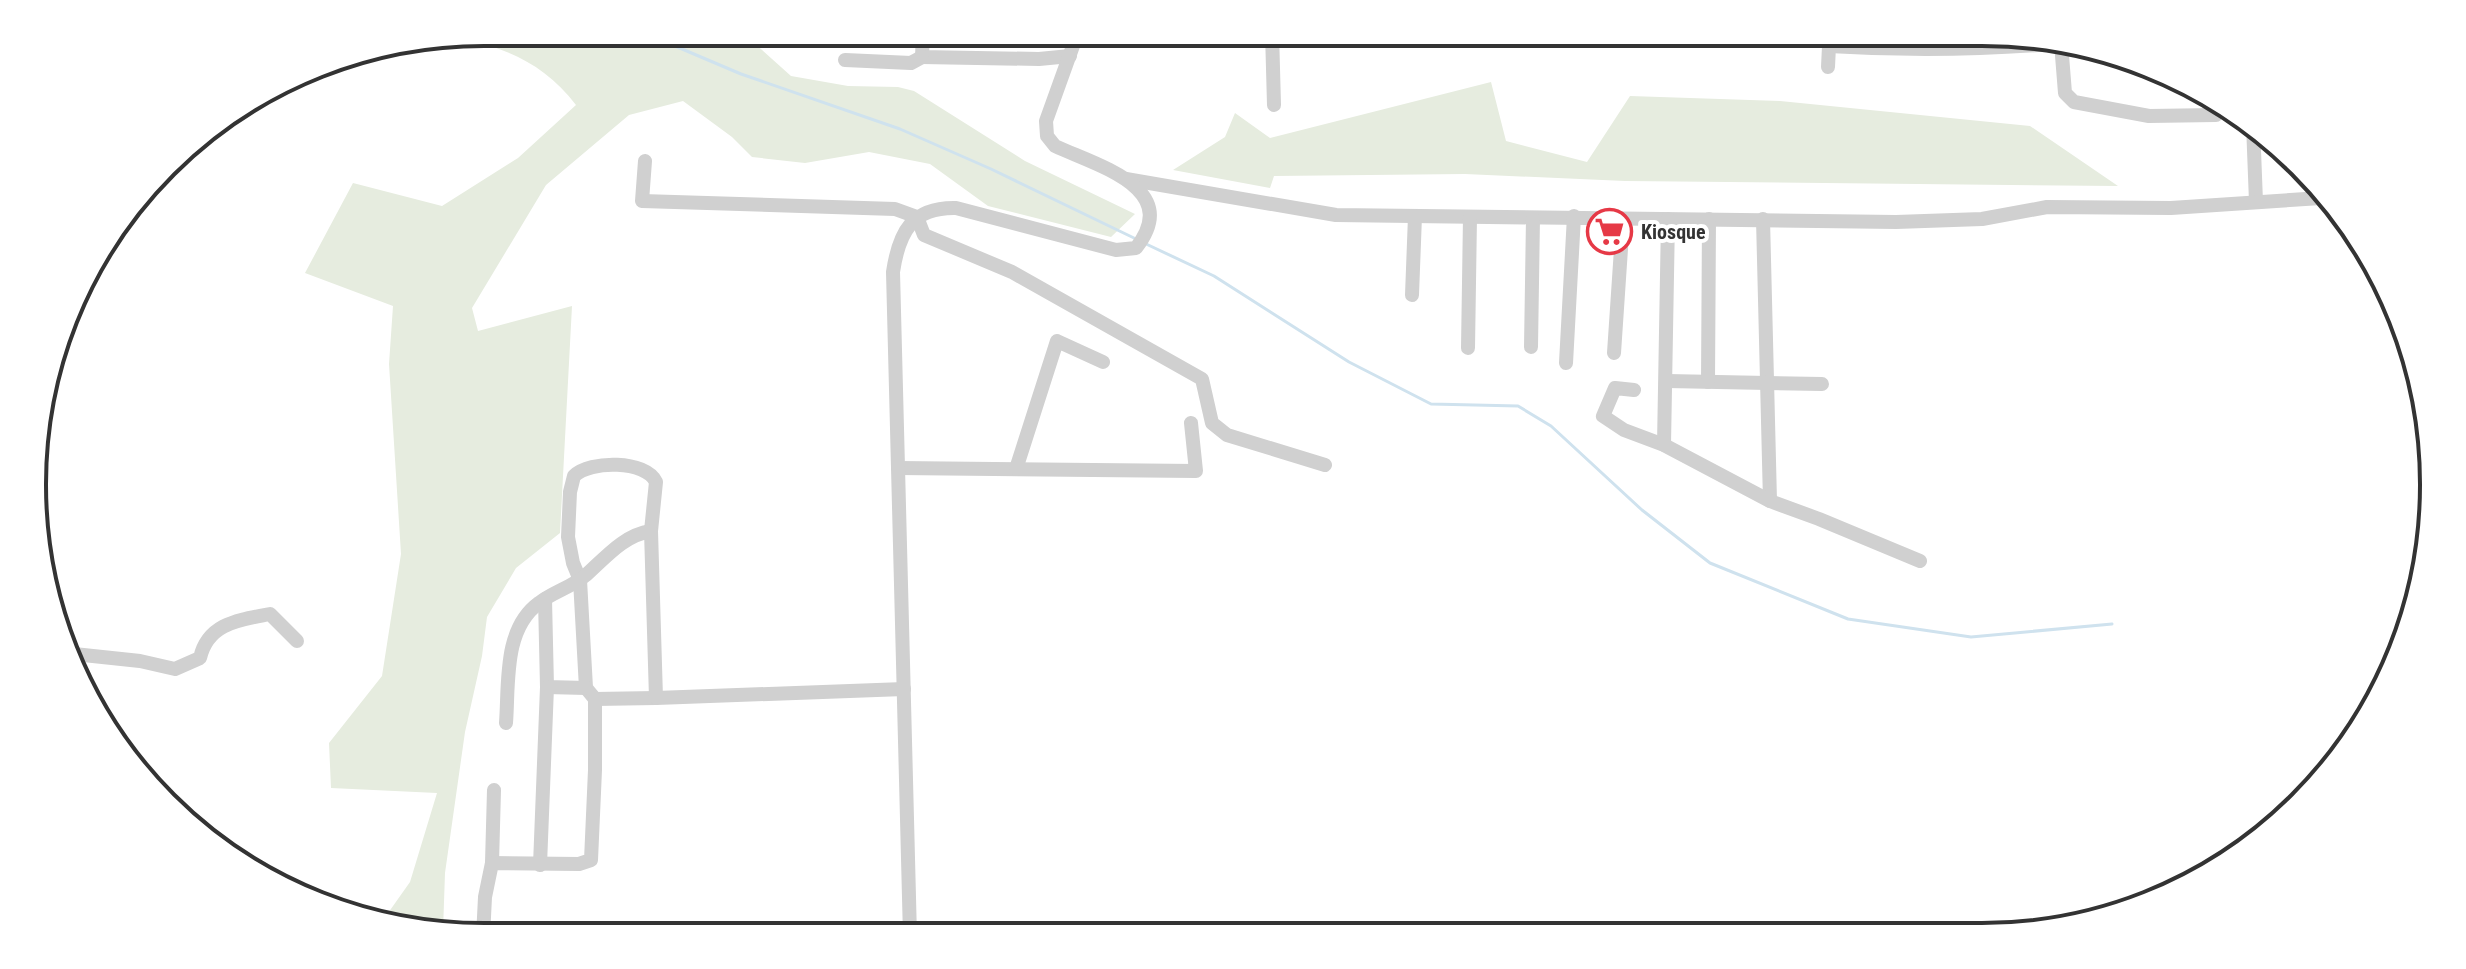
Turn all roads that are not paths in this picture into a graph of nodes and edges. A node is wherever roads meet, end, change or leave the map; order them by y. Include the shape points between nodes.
1 (922, 46) edge
2 (1073, 46) edge
3 (1272, 46) edge
4 (1828, 46) edge
5 (1894, 46) edge
6 (2005, 47) edge
7 (2063, 53) edge
8 (1070, 56) junction
9 (922, 57) junction
10 (845, 60) dead end
11 (1828, 67) dead end
12 (1274, 105) dead end
13 (2216, 115) dead end
14 (2254, 141) edge
15 (645, 161) dead end
16 (1125, 179) junction
17 (2314, 198) edge
18 (2256, 202) junction
19 (1415, 216) junction
20 (1574, 216) junction
21 (917, 217) junction
22 (1470, 217) junction
23 (1533, 218) junction
24 (1623, 219) junction
25 (1668, 219) junction
26 (1709, 219) junction
27 (1763, 219) junction
28 (1412, 295) dead end
29 (1531, 347) dead end
30 (1468, 348) dead end
31 (1614, 353) dead end
32 (1103, 362) dead end
33 (1566, 363) dead end
34 (1667, 381) junction
35 (1708, 382) junction
36 (1767, 383) junction
37 (1822, 384) dead end
38 (1634, 390) dead end
39 (1191, 423) dead end
40 (1664, 445) junction
41 (1325, 465) dead end
42 (898, 468) junction
43 (1016, 469) junction
44 (1770, 501) junction
45 (651, 531) junction
46 (1920, 561) dead end
47 (580, 580) junction
48 (545, 599) junction
49 (297, 641) dead end
50 (80, 655) edge
51 (547, 687) junction
52 (904, 689) junction
53 (591, 693) junction
54 (656, 698) junction
55 (506, 723) dead end
56 (494, 790) dead end
57 (492, 863) junction
58 (540, 865) junction
59 (484, 923) edge
60 (910, 923) edge

1 - 9 street
2 - 8 street
3 - 12 street
4 - 11 street
5 - 6 street via 1942,51
7 - 13 street via 2065,93 2074,102 2149,116
8 - 9 street
8 - 16 street via 1046,121 1047,136 1055,146
9 - 10 street via 911,63
14 - 18 street
15 - 21 street via 642,201 895,209
16 - 19 street via 1336,215
16 - 21 street via 1145,196 1151,214 1147,233 1136,248 1116,250 956,208 934,208
17 - 18 street
18 - 27 street via 2047,207 1982,219 1896,222
19 - 22 street
19 - 28 street
20 - 23 street
20 - 24 street
20 - 33 street
21 - 41 street via 924,235 1012,272 1202,379 1212,423 1227,435
21 - 42 street via 896,249 893,272
22 - 23 street
22 - 30 street
23 - 29 street
24 - 25 street
24 - 31 street
25 - 26 street
25 - 34 street
26 - 27 street
26 - 35 street
27 - 36 street
32 - 43 street via 1057,341
34 - 35 street
34 - 40 street
35 - 36 street
36 - 37 street
36 - 44 street
38 - 40 street via 1615,388 1603,416
39 - 43 street via 1196,471
40 - 44 street
42 - 43 street
42 - 52 street
44 - 46 street
45 - 47 street via 627,539
45 - 47 street via 657,495 656,482 647,471 639,466 578,471 570,492 568,537
45 - 54 street
47 - 48 street
47 - 53 street
48 - 51 street
48 - 55 street via 517,628
49 - 50 street via 270,614 223,624 203,644 200,658 175,669
51 - 53 street
51 - 58 street
52 - 54 street
52 - 60 street
53 - 54 street
53 - 58 street via 593,855 586,863
56 - 57 street
57 - 58 street
57 - 59 street

